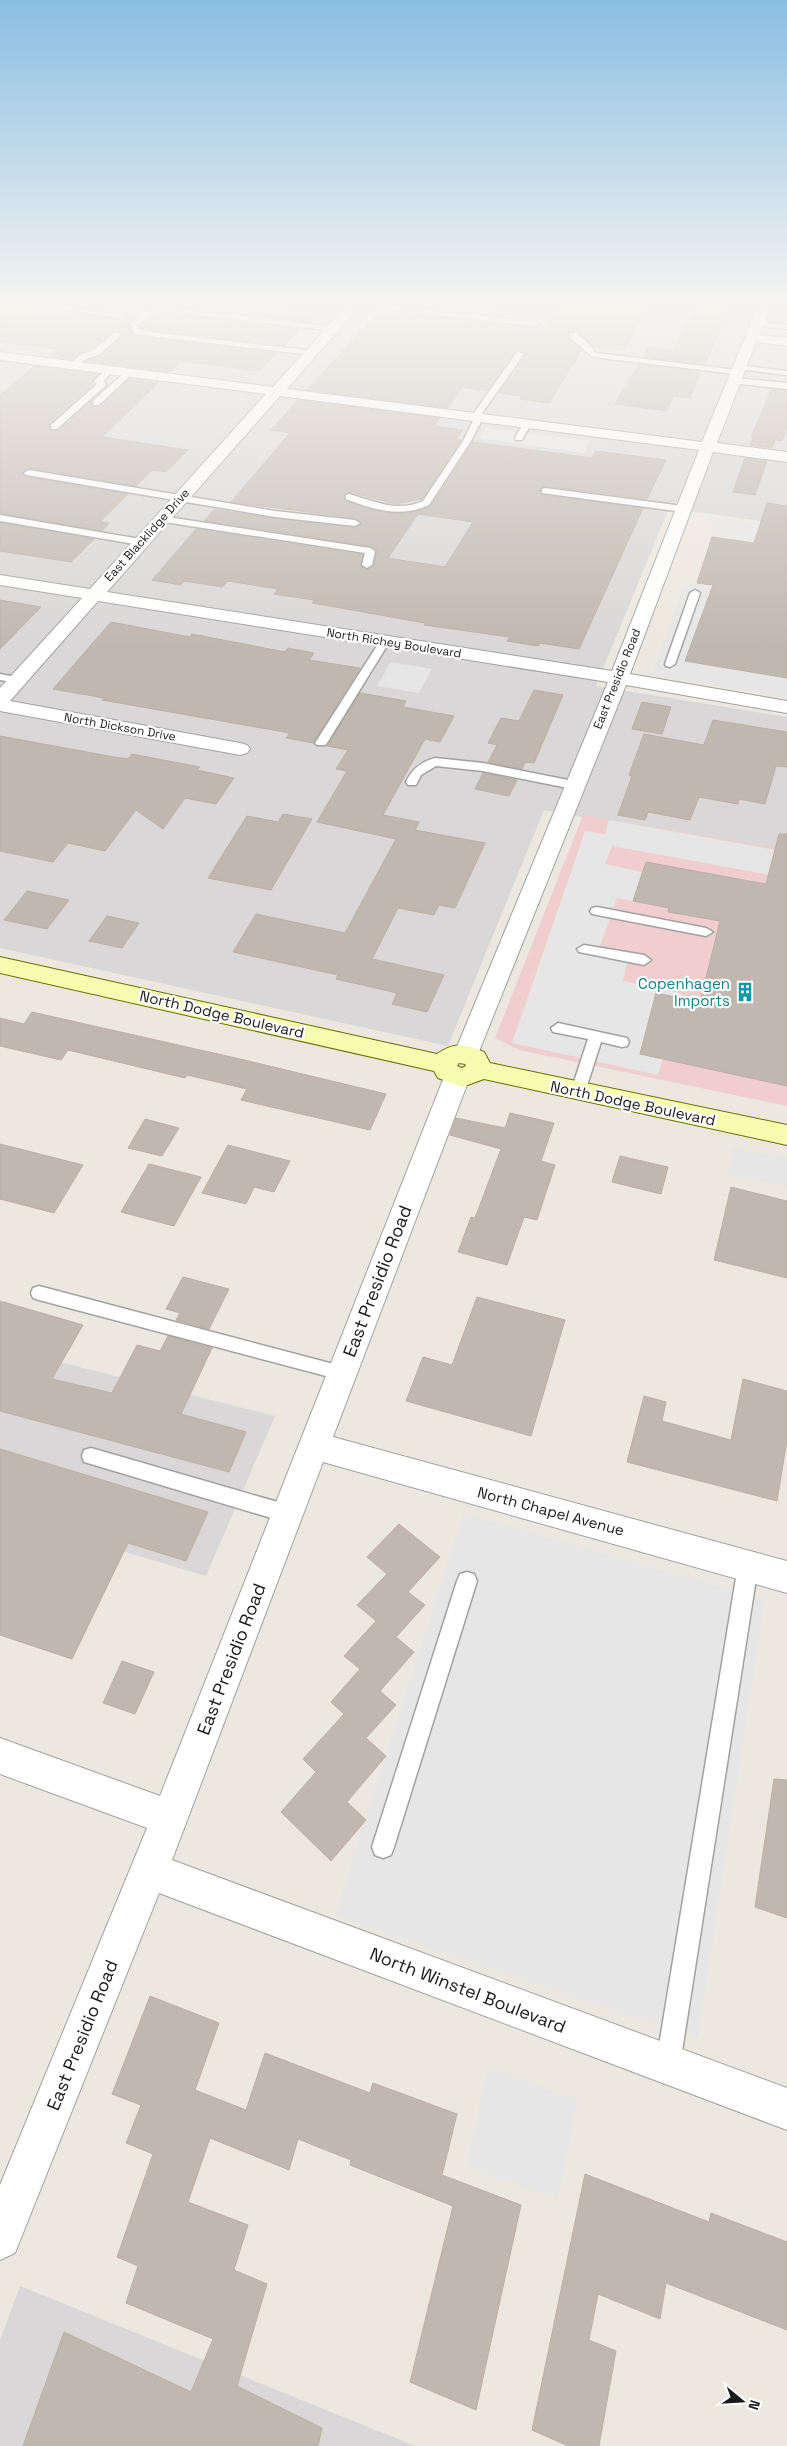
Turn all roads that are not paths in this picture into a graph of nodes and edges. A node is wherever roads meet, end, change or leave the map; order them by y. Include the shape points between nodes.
1 (65, 417) edge
2 (253, 417) edge
3 (477, 417) edge
4 (478, 417) edge
5 (719, 417) edge
6 (527, 424) junction
7 (54, 427) dead end
8 (519, 438) dead end
9 (707, 447) junction
10 (787, 457) edge
11 (29, 473) dead end
12 (545, 490) dead end
13 (349, 497) dead end
14 (180, 498) junction
15 (683, 509) junction
16 (0, 518) edge
17 (161, 519) junction
18 (354, 522) dead end
19 (140, 542) junction
20 (367, 565) dead end
21 (0, 580) edge
22 (695, 592) dead end
23 (93, 595) junction
24 (385, 641) junction
25 (670, 664) dead end
26 (0, 677) edge
27 (619, 678) junction
28 (18, 680) junction
29 (0, 700) edge
30 (0, 705) edge
31 (787, 707) edge
32 (321, 743) dead end
33 (240, 749) dead end
34 (412, 782) dead end
35 (573, 785) junction
36 (597, 911) dead end
37 (706, 932) dead end
38 (584, 949) dead end
39 (644, 960) dead end
40 (0, 965) edge
41 (558, 1028) dead end
42 (596, 1036) junction
43 (622, 1042) dead end
44 (461, 1066) junction
45 (579, 1091) junction
46 (787, 1135) edge
47 (39, 1293) dead end
48 (341, 1373) junction
49 (314, 1446) junction
50 (90, 1456) dead end
51 (288, 1514) junction
52 (748, 1566) junction
53 (787, 1577) edge
54 (467, 1582) dead end
55 (0, 1756) edge
56 (169, 1818) junction
57 (383, 1847) dead end
58 (149, 1870) junction
59 (668, 2064) junction
60 (787, 2109) edge
61 (0, 2238) edge

1 - 7 lane
2 - 14 street, East Blacklidge Drive
3 - 13 lane via 466,441 426,503 408,510
4 - 6 street
5 - 9 street, East Presidio Road
6 - 8 lane
6 - 9 street
9 - 10 street
9 - 15 street, East Presidio Road
11 - 14 lane
12 - 15 lane
14 - 17 street, East Blacklidge Drive
14 - 18 lane via 274,514
15 - 27 street, East Presidio Road
16 - 19 lane
17 - 19 street, East Blacklidge Drive
17 - 20 lane via 370,550
19 - 23 street, East Blacklidge Drive
21 - 23 street, North Richey Boulevard
22 - 25 lane
23 - 24 street, North Richey Boulevard
23 - 28 street, East Blacklidge Drive
24 - 27 street, North Richey Boulevard
24 - 32 lane
26 - 28 lane
27 - 31 street, North Richey Boulevard
27 - 35 street, East Presidio Road
28 - 29 street, East Blacklidge Drive
30 - 33 street, North Dickson Drive
34 - 35 lane via 416,773 435,762 483,767
35 - 44 street, East Presidio Road
36 - 37 lane
38 - 39 lane
40 - 44 street, North Dodge Boulevard
41 - 42 lane
42 - 43 lane
42 - 45 lane
44 - 45 street, North Dodge Boulevard
44 - 48 street, East Presidio Road
45 - 46 street, North Dodge Boulevard
47 - 48 lane
48 - 49 street, East Presidio Road
49 - 51 street, East Presidio Road
49 - 52 street, North Chapel Avenue
50 - 51 lane
51 - 56 street, East Presidio Road
52 - 53 street, North Chapel Avenue
52 - 59 lane
54 - 57 lane
55 - 56 street
56 - 58 street, East Presidio Road
58 - 59 street, North Winstel Boulevard
58 - 61 street, East Presidio Road
59 - 60 street, North Winstel Boulevard

